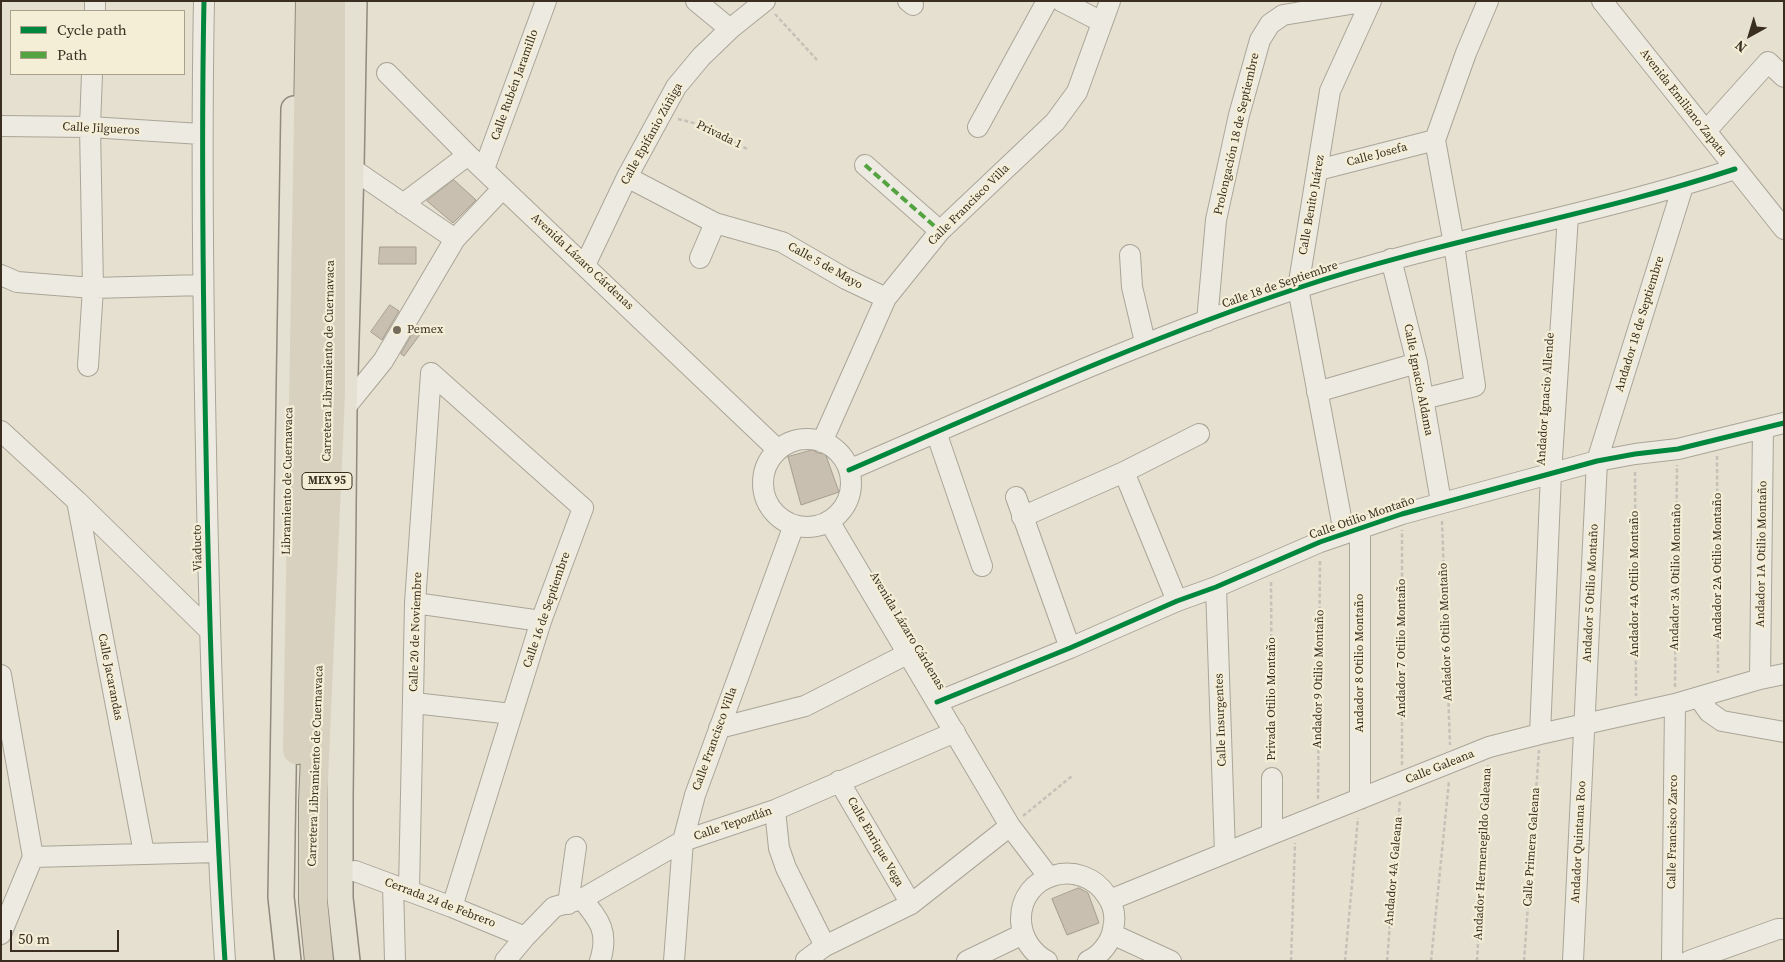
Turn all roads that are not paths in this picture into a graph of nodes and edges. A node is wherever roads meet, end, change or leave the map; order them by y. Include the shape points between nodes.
1 (204, 1) edge
2 (296, 1) edge
3 (310, 1) edge
4 (331, 1) edge
5 (354, 1) edge
6 (696, 1) edge
7 (1047, 1) edge
8 (1061, 1) edge
9 (1110, 1) edge
10 (1370, 1) edge
11 (1488, 1) edge
12 (1602, 1) edge
13 (764, 2) edge
14 (541, 3) edge
15 (1102, 22) junction
16 (730, 28) junction
17 (387, 73) dead end
18 (92, 75) edge
19 (1784, 77) edge
20 (1, 126) edge
21 (90, 127) junction
22 (978, 127) dead end
23 (1706, 131) junction
24 (202, 134) junction
25 (1435, 140) junction
26 (468, 155) junction
27 (865, 164) dead end
28 (351, 168) junction
29 (484, 169) junction
30 (1735, 169) junction
31 (1318, 170) junction
32 (627, 177) junction
33 (1682, 186) junction
34 (503, 188) junction
35 (403, 204) junction
36 (1568, 216) junction
37 (715, 223) junction
38 (1784, 229) edge
39 (940, 231) junction
40 (455, 239) junction
41 (1454, 244) junction
42 (1130, 255) dead end
43 (700, 258) dead end
44 (1391, 259) junction
45 (585, 265) junction
46 (1, 275) edge
47 (203, 284) junction
48 (93, 288) junction
49 (1298, 288) junction
50 (886, 298) junction
51 (1207, 321) junction
52 (1145, 342) junction
53 (1417, 363) junction
54 (88, 366) dead end
55 (430, 373) joint
56 (1316, 392) junction
57 (1423, 399) junction
58 (344, 409) junction
59 (1784, 423) edge
60 (1763, 428) junction
61 (1, 431) edge
62 (936, 432) junction
63 (1198, 434) dead end
64 (822, 442) junction
65 (778, 450) junction
66 (1597, 461) junction
67 (848, 470) junction
68 (1124, 472) junction
69 (1551, 473) junction
70 (1016, 496) dead end
71 (77, 501) junction
72 (1441, 502) junction
73 (1022, 517) junction
74 (829, 521) junction
75 (794, 525) junction
76 (1352, 531) junction
77 (982, 566) dead end
78 (1216, 587) junction
79 (1177, 601) junction
80 (415, 603) junction
81 (541, 621) junction
82 (209, 630) junction
83 (1070, 648) junction
84 (909, 653) junction
85 (1784, 674) edge
86 (1, 675) edge
87 (1760, 679) junction
88 (1709, 695) junction
89 (937, 702) junction
90 (414, 703) junction
91 (1675, 704) junction
92 (512, 714) junction
93 (1585, 724) junction
94 (719, 728) junction
95 (955, 732) junction
96 (1784, 732) edge
97 (1540, 734) junction
98 (1272, 778) road end
99 (839, 781) junction
100 (1360, 799) junction
101 (775, 810) junction
102 (1010, 826) junction
103 (1272, 834) junction
104 (683, 841) junction
105 (576, 847) dead end
106 (218, 852) junction
107 (144, 853) junction
108 (1225, 853) junction
109 (33, 857) junction
110 (355, 871) dead end
111 (1048, 876) junction
112 (401, 888) junction
113 (1110, 900) junction
114 (575, 901) junction
115 (911, 904) junction
116 (452, 907) junction
117 (1784, 929) edge
118 (1, 934) edge
119 (1023, 934) junction
120 (1112, 934) junction
121 (525, 937) junction
122 (825, 946) junction
123 (1727, 954) edge
124 (806, 960) edge
125 (225, 961) edge
126 (288, 961) edge
127 (301, 961) edge
128 (319, 961) edge
129 (346, 961) edge
130 (395, 961) edge
131 (505, 961) edge
132 (600, 961) edge
133 (674, 961) edge
134 (967, 961) edge
135 (1047, 961) edge
136 (1088, 961) edge
137 (1171, 961) edge
138 (1573, 961) edge
139 (1672, 961) edge
140 (1689, 961) edge

1 - 24 street, Viaducto
2 - 126 main road, Libramiento de Cuernavaca / MEX 95 via 281,897
3 - 127 highway, Carretera Libramiento de Cuernavaca / MEX 95 via 296,801 296,898
4 - 128 highway, Carretera Libramiento de Cuernavaca / MEX 95 via 331,394 312,802 313,901
5 - 28 main road, MEX 95
6 - 16 street
7 - 22 street
8 - 15 street
9 - 15 street, Calle Francisco Villa
10 - 31 street, Calle Benito Juárez via 1330,91
10 - 51 street, Prolongación 18 de Septiembre via 1283,15 1270,24 1260,40 1239,115 1216,220
11 - 25 street
12 - 23 street, Avenida Emiliano Zapata
13 - 16 street, Calle Epifanio Zúñiga
14 - 29 street, Calle Rubén Jaramillo
15 - 39 street, Calle Francisco Villa via 1077,92 1055,122
16 - 32 street, Calle Epifanio Zúñiga via 676,87
17 - 26 street, Avenida Lázaro Cárdenas
18 - 21 street
19 - 23 street via 1768,62
20 - 21 street, Calle Jilgueros
21 - 24 street, Calle Jilgueros
21 - 48 street
23 - 30 street, Avenida Emiliano Zapata
24 - 47 street, Viaducto
25 - 31 street, Calle Josefa
25 - 41 street
26 - 29 street, Avenida Lázaro Cárdenas
26 - 35 street
27 - 39 street
28 - 35 street
28 - 58 main road, MEX 95
29 - 34 street, Avenida Lázaro Cárdenas
30 - 33 street, Calle 18 de Septiembre
30 - 38 street, Avenida Emiliano Zapata
31 - 49 street, Calle Benito Juárez
32 - 37 street, Calle 5 de Mayo
32 - 45 street, Calle Epifanio Zúñiga
33 - 36 street, Calle 18 de Septiembre
33 - 66 street, Andador 18 de Septiembre
34 - 40 street
34 - 45 street, Avenida Lázaro Cárdenas
35 - 40 street
36 - 41 street, Calle 18 de Septiembre
36 - 69 street, Andador Ignacio Allende
37 - 43 street
37 - 50 street, Calle 5 de Mayo via 782,242
39 - 50 street, Calle Francisco Villa
40 - 58 street via 383,361
41 - 44 street, Calle 18 de Septiembre
41 - 57 street via 1476,386
42 - 52 street via 1132,287
44 - 49 street, Calle 18 de Septiembre
44 - 53 street, Calle Ignacio Aldama
45 - 65 street, Avenida Lázaro Cárdenas
46 - 48 street via 17,282
47 - 48 street
47 - 82 street, Viaducto
48 - 54 street
49 - 51 street, Calle 18 de Septiembre
49 - 56 street, Calle Benito Juárez
50 - 64 street, Calle Francisco Villa
51 - 52 street, Calle 18 de Septiembre
52 - 62 street, Calle 18 de Septiembre
53 - 56 street
53 - 57 street, Calle Ignacio Aldama
55 - 80 street, Calle 20 de Noviembre
55 - 81 street, Calle 16 de Septiembre via 583,508
56 - 76 street, Calle Benito Juárez
57 - 72 street, Calle Ignacio Aldama
58 - 129 main road, MEX 95 via 340,898
59 - 60 street, Calle Otilio Montaño
60 - 66 street, Calle Otilio Montaño via 1678,449
60 - 87 street, Andador 1A Otilio Montaño
61 - 71 street
62 - 67 street, Calle 18 de Septiembre
62 - 77 street
63 - 68 street
64 - 65 street via 799,440
64 - 67 street via 843,458
65 - 75 street via 765,469 764,492 774,513
66 - 69 street, Calle Otilio Montaño
66 - 93 street, Andador 5 Otilio Montaño
67 - 74 street via 848,499
68 - 73 street
68 - 79 street
69 - 72 street, Calle Otilio Montaño
69 - 97 street, Andador Ignacio Allende
70 - 73 street
71 - 82 street
71 - 107 street, Calle Jacarandas
72 - 76 street, Calle Otilio Montaño
73 - 83 street
74 - 75 street via 818,526
74 - 84 street, Avenida Lázaro Cárdenas
75 - 94 street, Calle Francisco Villa
76 - 78 street, Calle Otilio Montaño
76 - 100 street, Andador 8 Otilio Montaño
78 - 79 street, Calle Otilio Montaño
78 - 108 street, Calle Insurgentes
79 - 83 street, Calle Otilio Montaño
80 - 81 street
80 - 90 street, Calle 20 de Noviembre
81 - 92 street, Calle 16 de Septiembre
82 - 106 street, Viaducto
83 - 89 street, Calle Otilio Montaño
84 - 89 street, Avenida Lázaro Cárdenas
84 - 94 street via 806,706
85 - 87 street, Calle Galeana
86 - 109 street
87 - 88 street, Calle Galeana
88 - 91 street, Calle Galeana
88 - 96 street via 1709,712 1722,721
89 - 95 street, Avenida Lázaro Cárdenas
90 - 92 street
90 - 112 street, Calle 20 de Noviembre
91 - 93 street, Calle Galeana
91 - 139 street, Calle Francisco Zarco
92 - 116 street, Calle 16 de Septiembre
93 - 97 street, Calle Galeana
93 - 138 street, Andador Quintana Roo
94 - 104 street, Calle Francisco Villa via 695,795
95 - 99 street, Calle Tepoztlán
95 - 102 street, Avenida Lázaro Cárdenas
97 - 100 street, Calle Galeana via 1489,747
98 - 103 street, Privada Otilio Montaño
99 - 101 street, Calle Tepoztlán
99 - 115 street, Calle Enrique Vega
100 - 103 street, Calle Galeana
101 - 104 street, Calle Tepoztlán
101 - 122 street via 779,848 786,868
102 - 111 street, Avenida Lázaro Cárdenas
102 - 115 street
103 - 108 street, Calle Galeana
104 - 114 street, Calle Tepoztlán
104 - 133 street, Calle Francisco Villa
105 - 114 street
106 - 107 street
106 - 125 street, Viaducto
107 - 109 street
108 - 113 street, Calle Galeana
109 - 118 street
110 - 112 street, Cerrada 24 de Febrero
111 - 113 street via 1062,873 1091,878 1103,888
111 - 119 street via 1028,894 1022,907
112 - 116 street, Cerrada 24 de Febrero
112 - 130 street, Calle 20 de Noviembre
113 - 120 street via 1115,923
114 - 121 street, Calle Tepoztlán via 554,907
114 - 132 street via 594,914 604,931
115 - 122 street
116 - 121 street, Cerrada 24 de Febrero
117 - 123 street
119 - 134 street
119 - 135 street via 1034,952
120 - 136 street via 1105,948
120 - 137 street
121 - 131 street, Calle Tepoztlán
122 - 124 street
123 - 140 street

